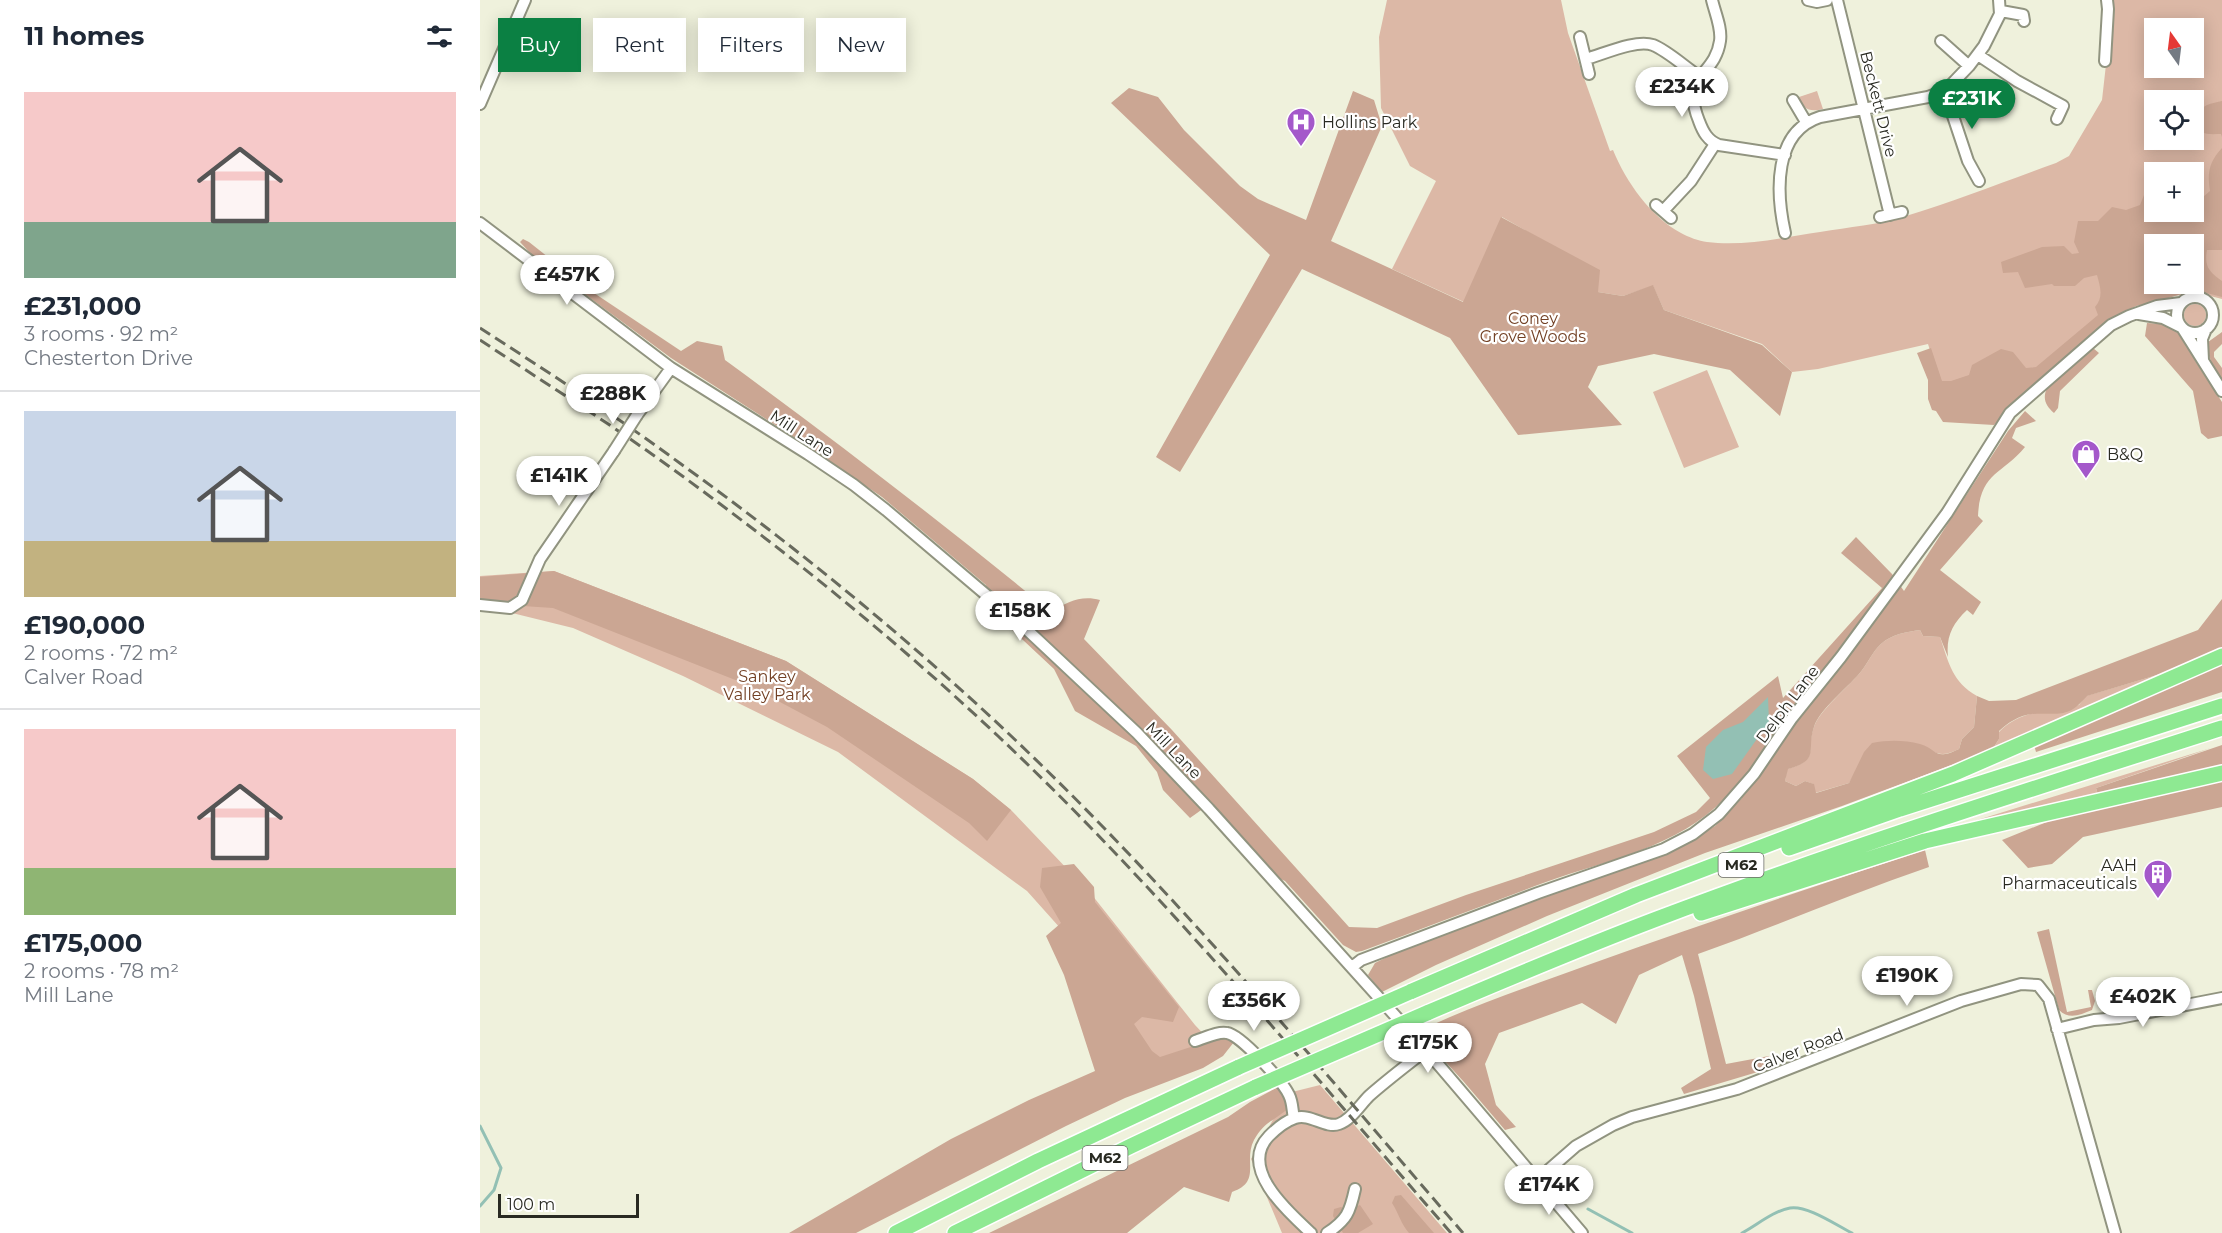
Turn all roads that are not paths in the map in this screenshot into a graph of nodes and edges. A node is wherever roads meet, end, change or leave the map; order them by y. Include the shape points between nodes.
1 (525, 0) edge
2 (1712, 0) edge
3 (1808, 0) edge
4 (1827, 0) edge
5 (1837, 0) edge
6 (2107, 0) edge
7 (2000, 6) edge
8 (2024, 15) dead end
9 (1580, 37) dead end
10 (1940, 41) dead end
11 (1978, 55) junction
12 (1586, 60) junction
13 (2105, 61) dead end
14 (1969, 66) junction
15 (1589, 74) dead end
16 (1700, 77) junction
17 (1942, 92) junction
18 (1792, 99) dead end
19 (480, 104) edge
20 (1865, 109) junction
21 (2057, 119) dead end
22 (1806, 122) junction
23 (1715, 144) junction
24 (1785, 154) junction
25 (1979, 181) dead end
26 (1663, 212) dead end
27 (1891, 215) dead end
28 (480, 224) edge
29 (1785, 233) dead end
30 (2181, 303) junction
31 (2210, 305) junction
32 (2222, 310) edge
33 (2137, 313) junction
34 (2222, 324) edge
35 (2182, 328) junction
36 (2207, 328) junction
37 (2203, 360) junction
38 (671, 368) junction
39 (2222, 391) edge
40 (480, 605) edge
41 (2222, 656) edge
42 (2222, 706) edge
43 (2222, 728) edge
44 (2222, 773) edge
45 (1513, 950) junction
46 (1352, 968) junction
47 (1527, 972) junction
48 (2222, 998) edge
49 (2057, 1029) junction
50 (1196, 1041) dead end
51 (1426, 1050) junction
52 (1294, 1118) junction
53 (1537, 1180) junction
54 (1355, 1189) dead end
55 (896, 1233) edge
56 (955, 1233) edge
57 (1311, 1233) edge
58 (1327, 1233) edge
59 (1582, 1233) edge
60 (2115, 1233) edge

1 - 19 street
2 - 16 street via 1720,43
3 - 4 street
5 - 20 street, Beckett Drive
6 - 13 street
7 - 8 street
7 - 11 street
9 - 12 street
10 - 14 street
11 - 14 street
11 - 21 street via 2067,107
12 - 15 street
12 - 16 street via 1631,45 1647,44
14 - 17 street
16 - 23 street via 1693,94 1694,109 1704,132
17 - 20 street
17 - 25 street
18 - 22 street
20 - 22 street
20 - 27 street, Beckett Drive
22 - 24 street via 1791,138
23 - 24 street
23 - 26 street via 1691,181
24 - 29 street via 1779,200
28 - 38 street, Mill Lane
30 - 31 street via 2196,297
30 - 33 street, Delph Lane
30 - 35 street via 2177,318
31 - 32 street
31 - 36 street via 2212,319
33 - 35 street via 2163,318
33 - 46 street, Delph Lane via 2111,325 2010,413 1947,513 1741,790 1714,819 1664,849 1361,960
34 - 36 street
35 - 36 street via 2194,333
35 - 37 street
36 - 37 street via 2202,339
37 - 39 street
38 - 40 street, bridge via 540,559 522,600 510,608
38 - 46 street, Mill Lane via 854,485 1023,626 1137,733
41 - 45 highway via 1953,774 1636,895
42 - 45 highway, M62 via 1900,809
43 - 47 highway, M62 via 1720,895
44 - 47 highway via 1925,841
45 - 55 highway, M62, bridge via 1239,1067 1047,1156
46 - 51 street, Mill Lane
47 - 56 highway, M62, bridge via 1256,1087
48 - 49 street
49 - 53 street, Calver Road via 2049,999 2033,983 1961,1001 1737,1089 1613,1125 1576,1146
49 - 60 street, Calver Road
50 - 52 street via 1227,1033 1248,1046 1288,1093
51 - 52 street via 1343,1122 1336,1125
51 - 53 street, Mill Lane
52 - 57 street via 1276,1129 1260,1147 1259,1167 1276,1196
53 - 59 street, Mill Lane
54 - 58 street via 1345,1219

